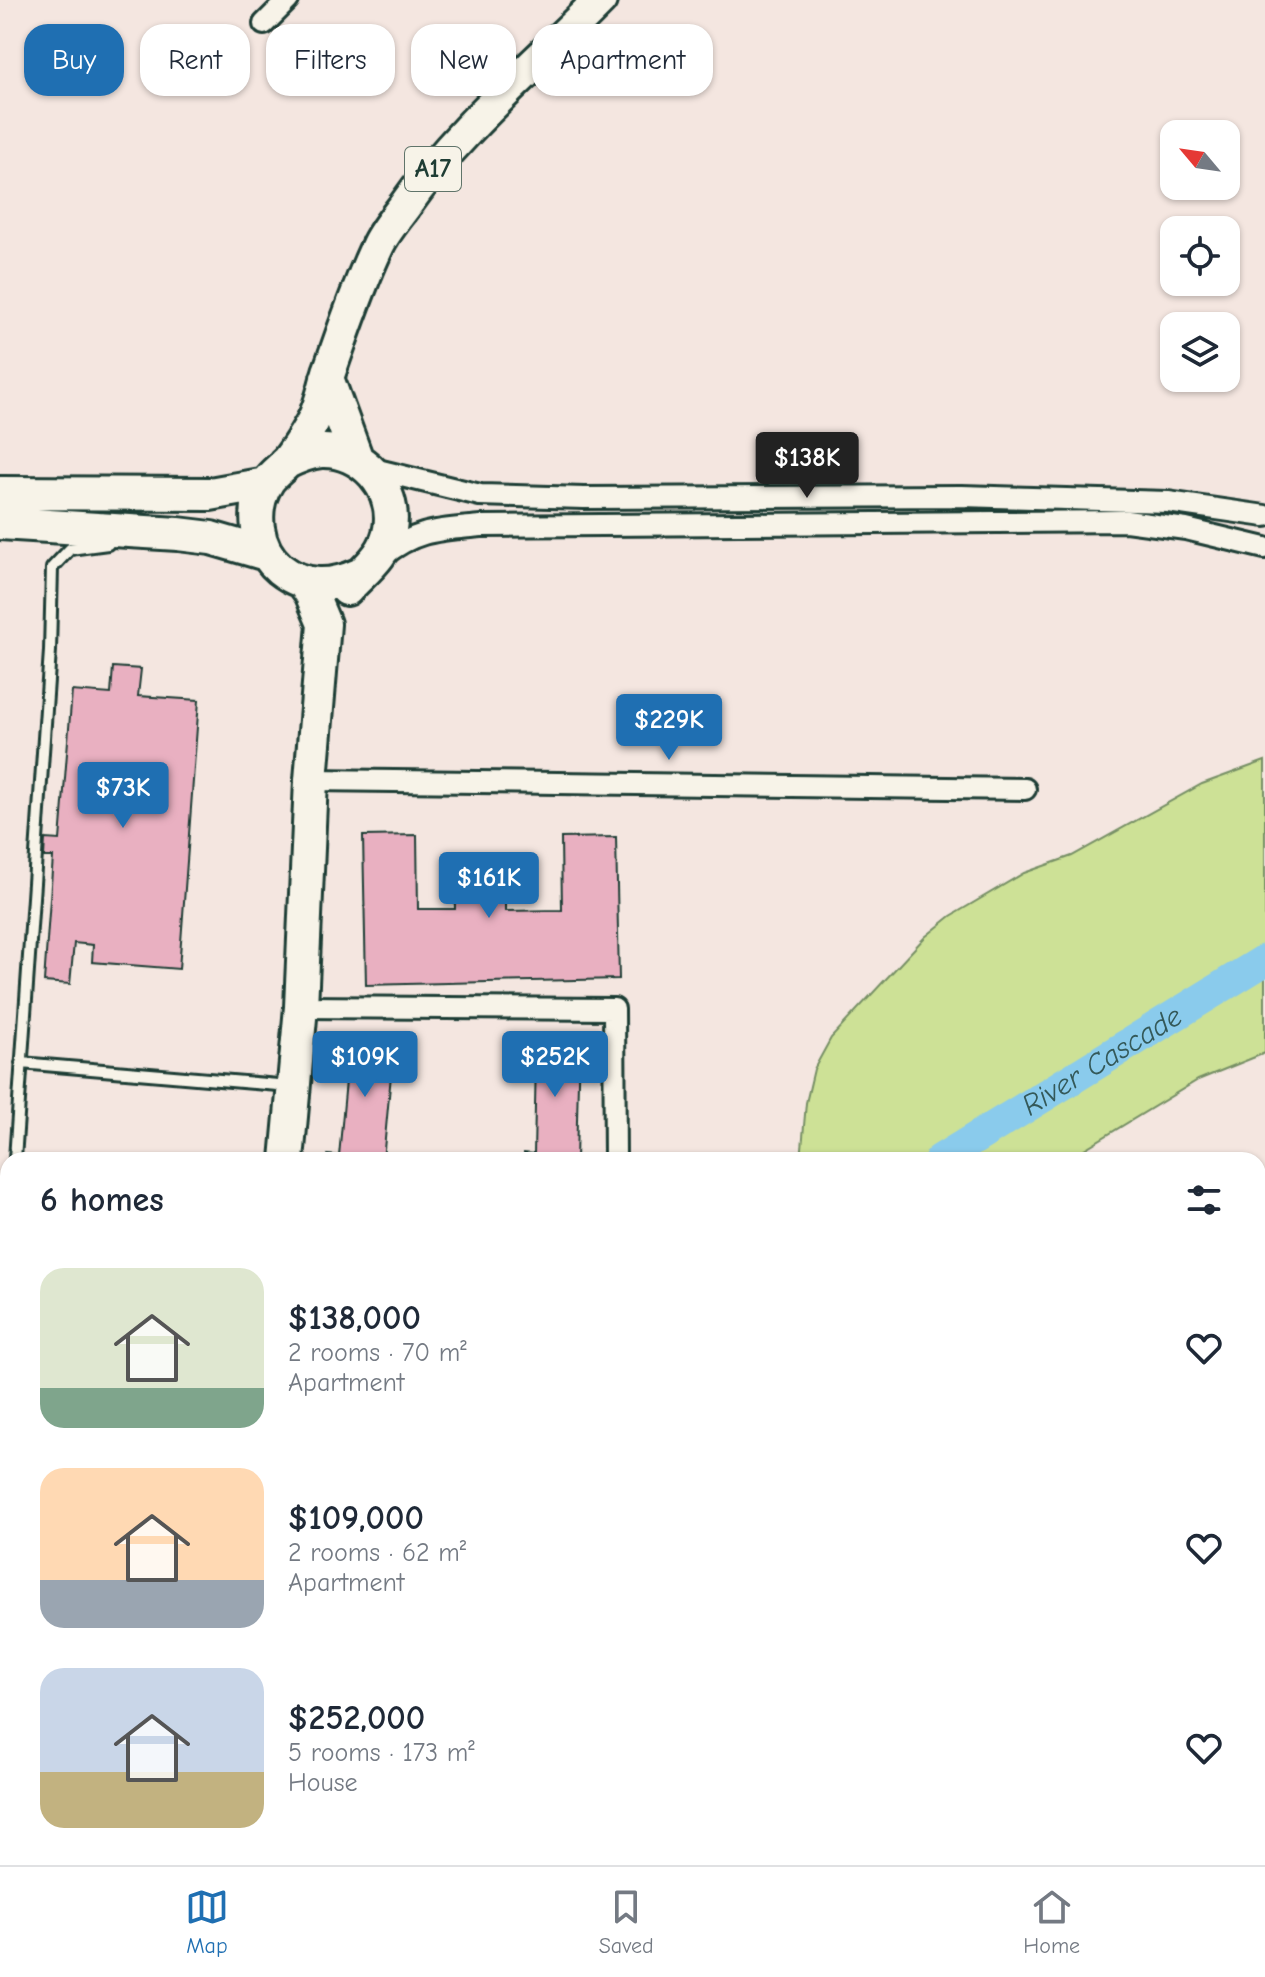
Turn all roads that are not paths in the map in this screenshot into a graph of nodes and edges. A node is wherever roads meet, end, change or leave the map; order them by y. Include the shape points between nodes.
1 (288, 0) edge
2 (600, 0) edge
3 (264, 24) dead end
4 (327, 378) junction
5 (363, 464) junction
6 (276, 473) junction
7 (0, 493) edge
8 (1265, 516) edge
9 (0, 523) edge
10 (178, 534) junction
11 (1265, 548) edge
12 (266, 554) junction
13 (364, 572) junction
14 (303, 582) junction
15 (324, 624) junction
16 (311, 780) junction
17 (1025, 789) dead end
18 (301, 1007) junction
19 (21, 1063) junction
20 (293, 1086) junction
21 (15, 1152) edge
22 (288, 1152) edge
23 (615, 1152) edge

1 - 3 street
2 - 4 main road, A17 via 418,186 378,244
4 - 5 main road
4 - 6 main road, A17 via 312,424
5 - 6 main road via 340,452 321,451 303,454
5 - 8 street via 480,495 962,496 1168,502
5 - 13 main road via 383,486 390,507 390,530 382,551
6 - 7 main road via 210,494
6 - 12 main road, A17 via 259,501 259,537
9 - 10 main road
10 - 12 main road
10 - 19 lane via 70,549 52,568
11 - 13 street via 1126,521 481,526 425,531 401,542
12 - 14 main road
13 - 14 main road via 341,583
13 - 15 main road
14 - 15 main road
15 - 16 main road
16 - 17 street
16 - 18 main road
18 - 20 main road
18 - 23 street via 614,1009
19 - 20 lane
19 - 21 lane
20 - 22 main road

